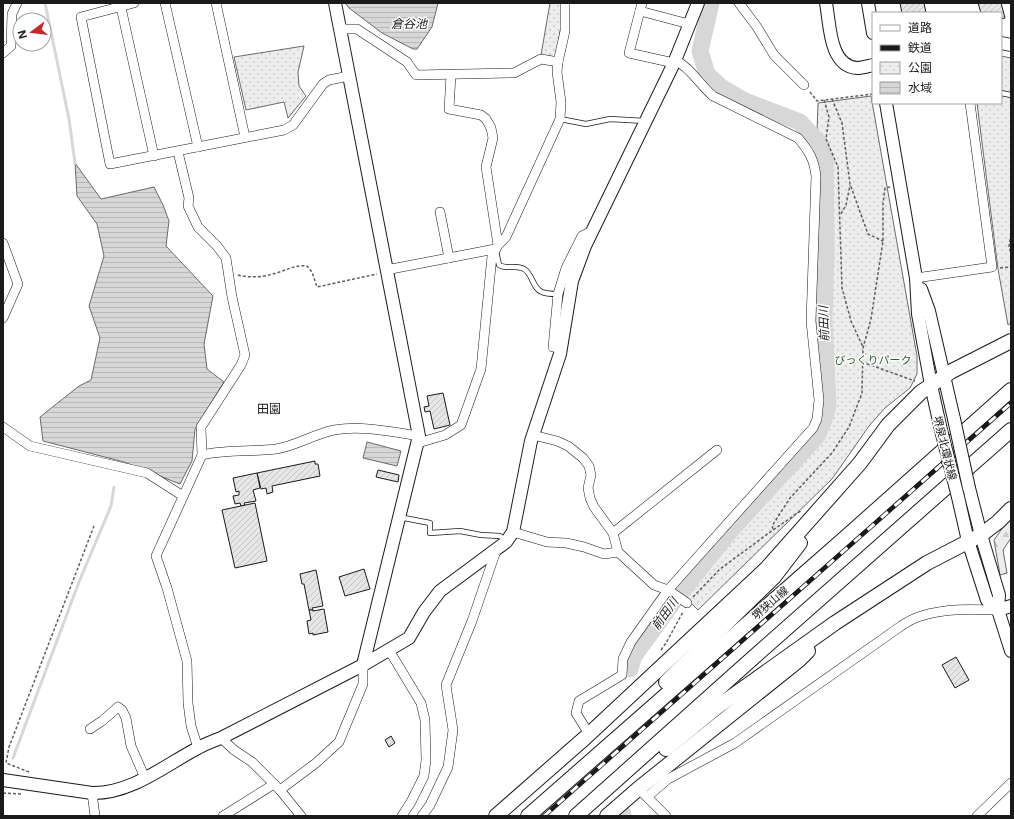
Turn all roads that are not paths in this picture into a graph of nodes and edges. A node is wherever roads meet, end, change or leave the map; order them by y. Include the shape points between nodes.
1 (17, 3) edge
2 (134, 3) edge
3 (165, 3) edge
4 (216, 3) edge
5 (335, 3) edge
6 (565, 3) edge
7 (698, 3) edge
8 (739, 3) edge
9 (826, 3) edge
10 (868, 3) edge
11 (121, 4) edge
12 (641, 7) edge
13 (689, 24) junction
14 (872, 27) edge
15 (340, 29) junction
16 (3, 53) edge
17 (558, 62) junction
18 (674, 62) junction
19 (872, 65) edge
20 (451, 75) junction
21 (349, 76) junction
22 (804, 85) road end
23 (886, 104) edge
24 (970, 104) edge
25 (560, 119) junction
26 (646, 121) junction
27 (245, 137) junction
28 (198, 147) junction
29 (178, 152) junction
30 (154, 156) junction
31 (440, 212) dead end
32 (592, 231) junction
33 (3, 243) edge
34 (497, 247) junction
35 (449, 258) junction
36 (386, 271) junction
37 (916, 278) junction
38 (558, 294) junction
39 (3, 318) edge
40 (1011, 341) edge
41 (561, 348) junction
42 (944, 377) junction
43 (925, 384) junction
44 (1011, 390) edge
45 (3, 428) edge
46 (1011, 430) edge
47 (533, 435) junction
48 (419, 439) junction
49 (717, 450) dead end
50 (202, 455) junction
51 (860, 463) junction
52 (183, 496) junction
53 (1011, 509) edge
54 (399, 517) junction
55 (613, 533) junction
56 (975, 538) junction
57 (505, 541) junction
58 (618, 552) junction
59 (668, 590) junction
60 (685, 602) road end
61 (1011, 606) edge
62 (998, 610) junction
63 (835, 623) junction
64 (389, 650) junction
65 (1011, 651) edge
66 (363, 665) junction
67 (629, 727) junction
68 (90, 729) dead end
69 (589, 734) junction
70 (221, 738) junction
71 (198, 748) junction
72 (145, 778) junction
73 (3, 780) edge
74 (1011, 783) edge
75 (277, 787) junction
76 (92, 793) junction
77 (643, 793) junction
78 (94, 816) edge
79 (223, 816) edge
80 (301, 816) edge
81 (402, 816) edge
82 (422, 816) edge
83 (496, 816) edge
84 (528, 816) edge
85 (576, 816) edge
86 (580, 816) edge
87 (607, 816) edge
88 (666, 816) edge
89 (977, 816) edge

1 - 16 street via 12,14 11,46
2 - 11 street
3 - 28 street
4 - 27 street
5 - 15 street
6 - 17 street via 565,31
7 - 13 street
8 - 22 street via 774,55
9 - 19 street via 836,55 849,66 858,68
10 - 14 street
11 - 30 street
11 - 30 street via 81,18 110,164
12 - 13 street
12 - 18 street via 628,53
13 - 18 street
15 - 20 street via 357,29 407,62 416,75
15 - 21 street
17 - 20 street via 541,58 514,73
17 - 25 street
18 - 26 street
18 - 59 street via 684,64 713,96 798,138 814,162 816,176 811,321 819,400 813,428
20 - 34 street via 449,109 481,115 491,128 493,138 486,167
21 - 27 street via 329,80 324,84 293,125 284,130
21 - 36 street
23 - 37 street, 堺泉北環状線
24 - 37 street via 992,267
25 - 26 lane via 586,124 610,119
25 - 34 street via 506,237
26 - 32 street
27 - 28 street
28 - 29 street
29 - 30 street
29 - 50 street via 189,198 188,206 198,227 226,258 245,355 201,427
31 - 35 street
32 - 38 street via 582,236 566,268
32 - 41 street via 572,281
33 - 39 street via 18,284
34 - 35 street
34 - 38 lane via 499,265 504,268 525,269 541,292
34 - 48 street via 492,256 480,369 461,425 445,436
35 - 36 street
36 - 48 street
37 - 42 street, 堺泉北環状線 via 929,311
37 - 43 street, 堺泉北環状線
38 - 41 street via 553,347
40 - 42 main road
41 - 47 street
42 - 43 main road
42 - 56 street, 堺泉北環状線, bridge via 969,488
43 - 51 main road via 888,425
43 - 56 street, 堺泉北環状線, bridge via 941,430 958,498
44 - 67 main road, 堺狭山線
45 - 52 street via 30,446 147,473
46 - 85 main road
47 - 55 street via 557,440 583,458 589,466 591,475 588,488 590,498
47 - 57 street
48 - 50 street via 372,429 346,429 333,430 277,449 214,452
48 - 54 street
49 - 55 street
50 - 52 street
51 - 67 main road via 774,577 665,684
51 - 69 main road via 767,568
52 - 71 street via 156,556 187,661 188,703 191,726
53 - 56 main road
54 - 57 lane via 430,524 430,533 460,531 500,536
54 - 66 street
55 - 58 street
56 - 62 street, 堺泉北環状線 via 999,595
56 - 63 main road via 927,564
57 - 58 street via 566,543 604,554
57 - 64 street via 440,591 409,638
57 - 82 street via 446,685 453,730 448,766 430,805
58 - 59 street via 654,585
59 - 60 street
59 - 69 street via 631,642 623,658 622,675 579,701 576,713
61 - 62 street
62 - 65 street, 堺泉北環状線
62 - 77 street via 964,609 919,616 735,743
63 - 77 main road via 799,660
63 - 86 main road via 717,707
64 - 66 street
64 - 81 street via 421,703 425,720 424,776
66 - 70 street
66 - 75 street via 363,684 339,742 316,763
67 - 84 main road, 堺狭山線
68 - 72 street via 118,707 122,710 131,746
69 - 83 main road
70 - 71 street
70 - 75 street via 252,762
71 - 72 street
72 - 76 street via 115,790
73 - 76 street
74 - 89 street
75 - 79 street
75 - 80 street
76 - 78 street
77 - 87 main road
77 - 88 street

